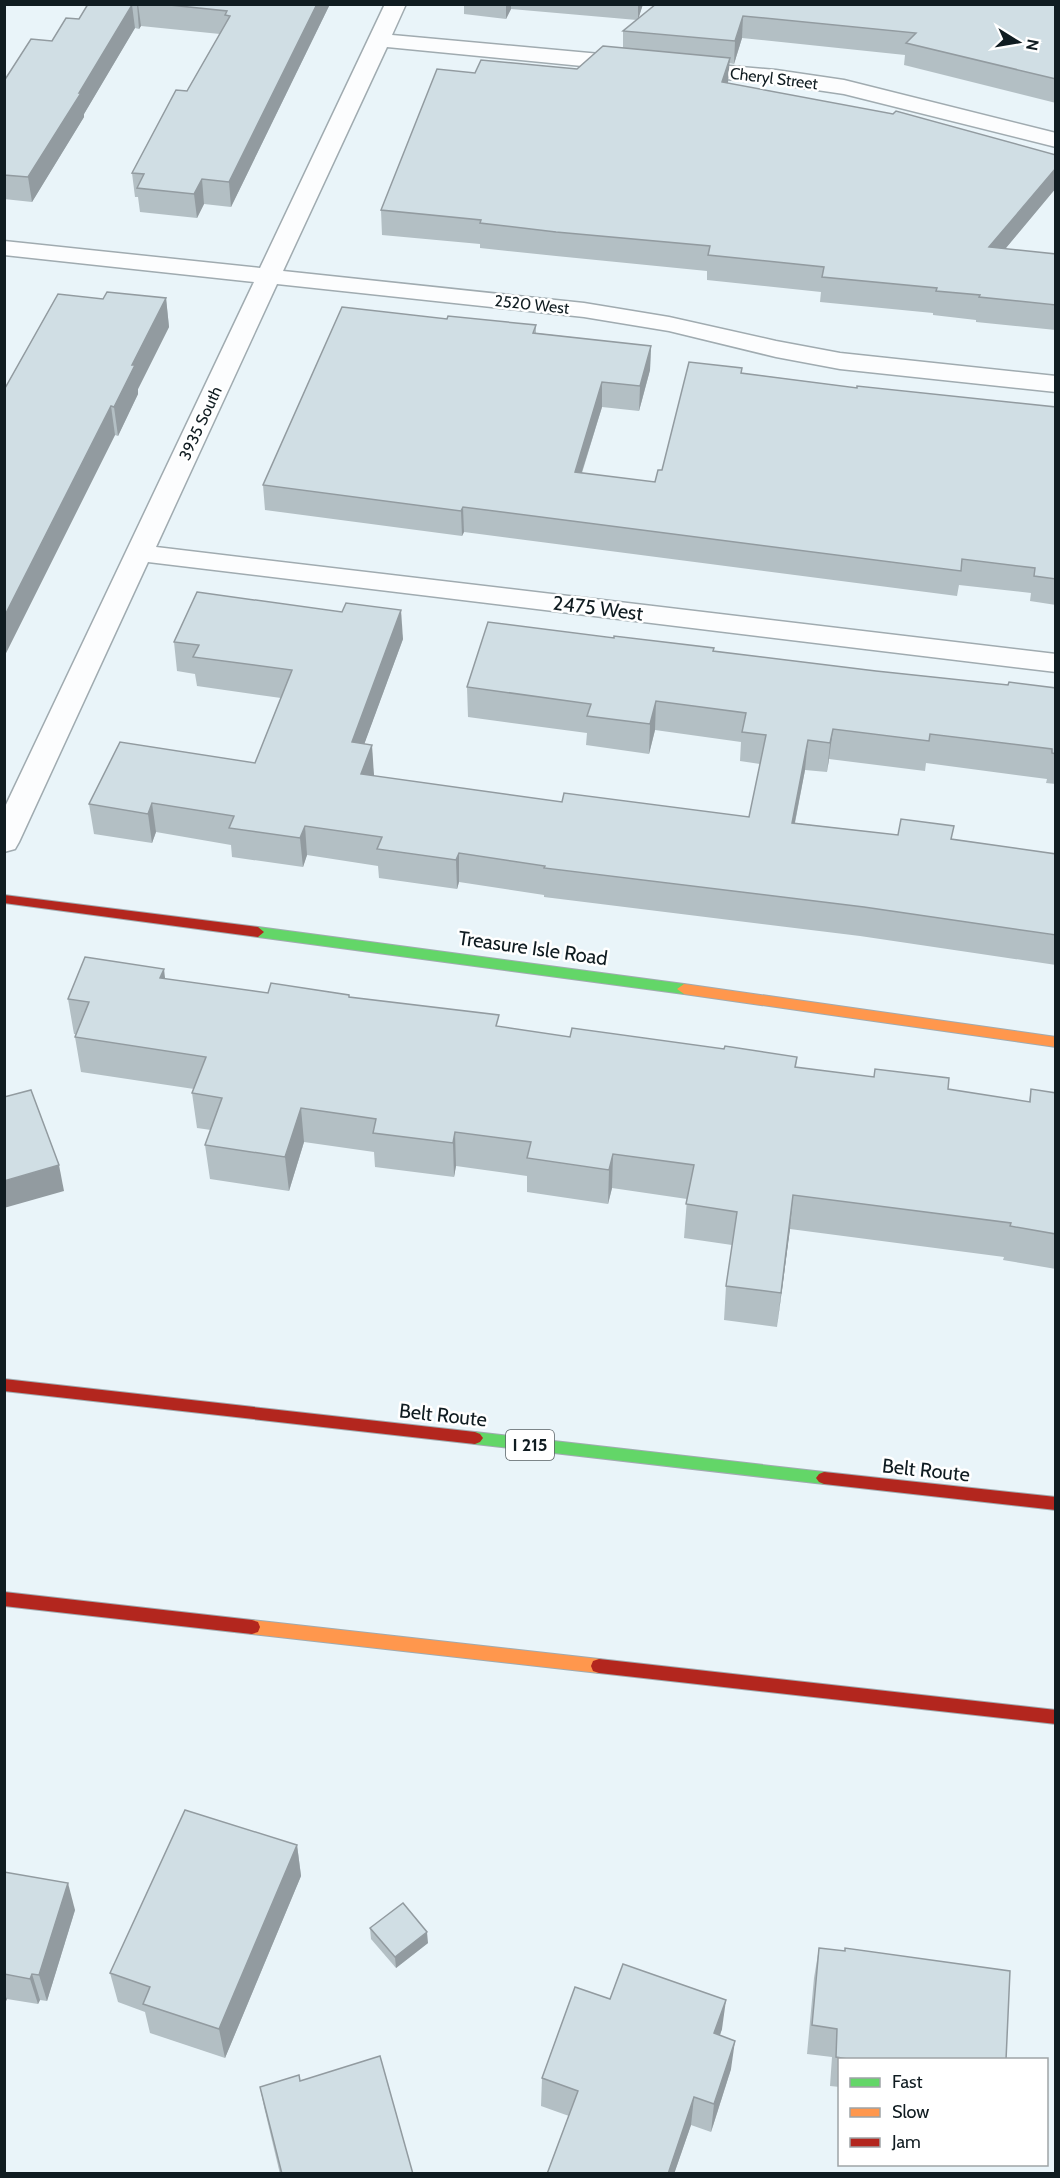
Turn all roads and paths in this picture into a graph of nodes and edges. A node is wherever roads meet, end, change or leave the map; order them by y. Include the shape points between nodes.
1 (396, 4) edge
2 (379, 40) junction
3 (1056, 140) edge
4 (4, 248) edge
5 (269, 275) junction
6 (1056, 384) edge
7 (140, 553) junction
8 (1056, 663) edge
9 (4, 842) edge
10 (4, 899) edge
11 (1056, 1042) edge
12 (4, 1385) edge
13 (1056, 1504) edge
14 (4, 1599) edge
15 (1056, 1717) edge

1 - 2 street, 3935 South
2 - 3 street, Cheryl Street via 844,87
2 - 5 street, 3935 South
4 - 5 street, 2520 West
5 - 6 street, 2520 West via 584,309 840,361
5 - 7 street, 3935 South
7 - 8 street, 2475 West
7 - 9 street, 3935 South
10 - 11 main road, Treasure Isle Road via 515,965
12 - 13 main road, Belt Route / I 215
14 - 15 main road

